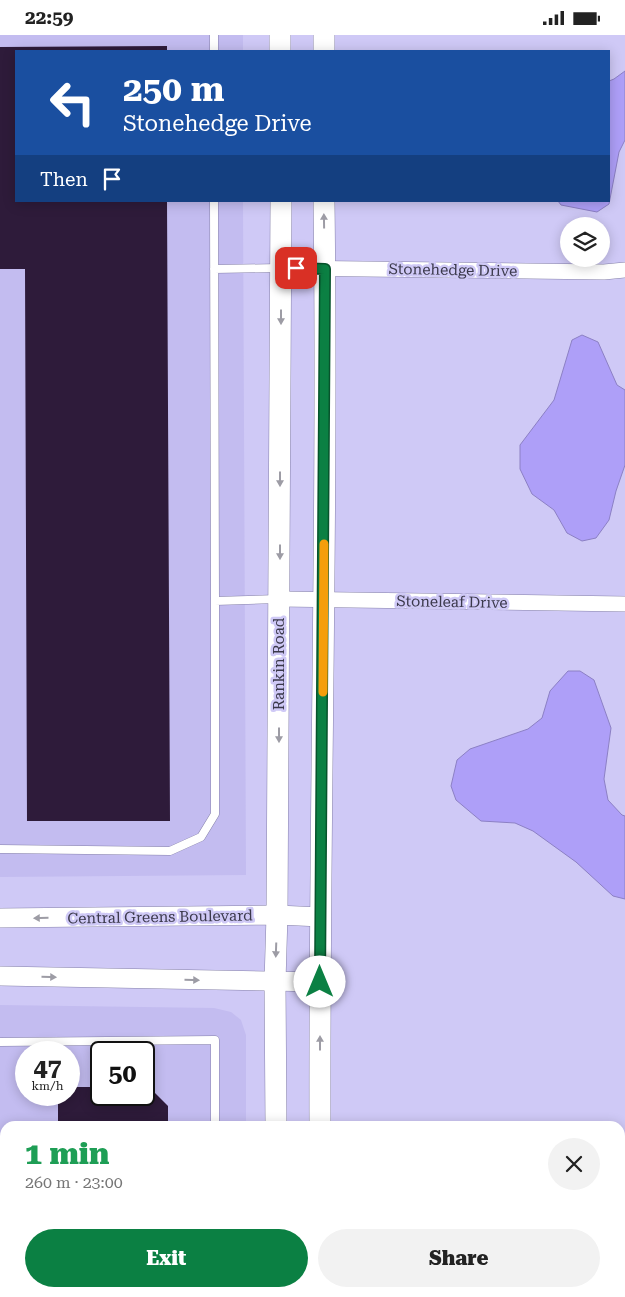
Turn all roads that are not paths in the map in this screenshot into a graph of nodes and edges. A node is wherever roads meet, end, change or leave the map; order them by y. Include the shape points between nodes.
1 (214, 35) edge
2 (280, 35) edge
3 (324, 35) edge
4 (214, 50) edge
5 (280, 50) edge
6 (324, 50) edge
7 (214, 202) edge
8 (281, 202) edge
9 (324, 202) edge
10 (281, 268) junction
11 (214, 269) junction
12 (325, 269) junction
13 (625, 270) edge
14 (280, 599) junction
15 (324, 600) junction
16 (214, 601) junction
17 (625, 604) edge
18 (0, 849) edge
19 (277, 915) junction
20 (321, 917) junction
21 (0, 919) edge
22 (0, 976) edge
23 (276, 981) junction
24 (320, 982) junction
25 (0, 1042) edge
26 (214, 1121) edge
27 (276, 1121) edge
28 (320, 1121) edge

1 - 4 lane
2 - 5 main road
3 - 6 main road
7 - 11 lane
8 - 10 main road, Rankin Road
12 -> 9 main road
10 - 11 lane
10 - 12 street, Stonehedge Drive
10 -> 14 main road, Rankin Road
11 - 16 lane
12 - 13 street, Stonehedge Drive
12 - 15 main road
14 - 15 street, Stoneleaf Drive
14 - 16 lane
14 -> 19 main road, Rankin Road
15 - 17 street, Stoneleaf Drive
15 - 20 main road
16 - 18 lane via 215,814 201,837 170,851
19 - 20 street, Central Greens Boulevard
19 -> 21 street, Central Greens Boulevard
19 -> 23 main road, Rankin Road
20 - 24 main road
22 -> 23 street
23 - 24 street
23 - 27 main road, Rankin Road
28 -> 24 main road
25 - 26 lane via 214,1040

